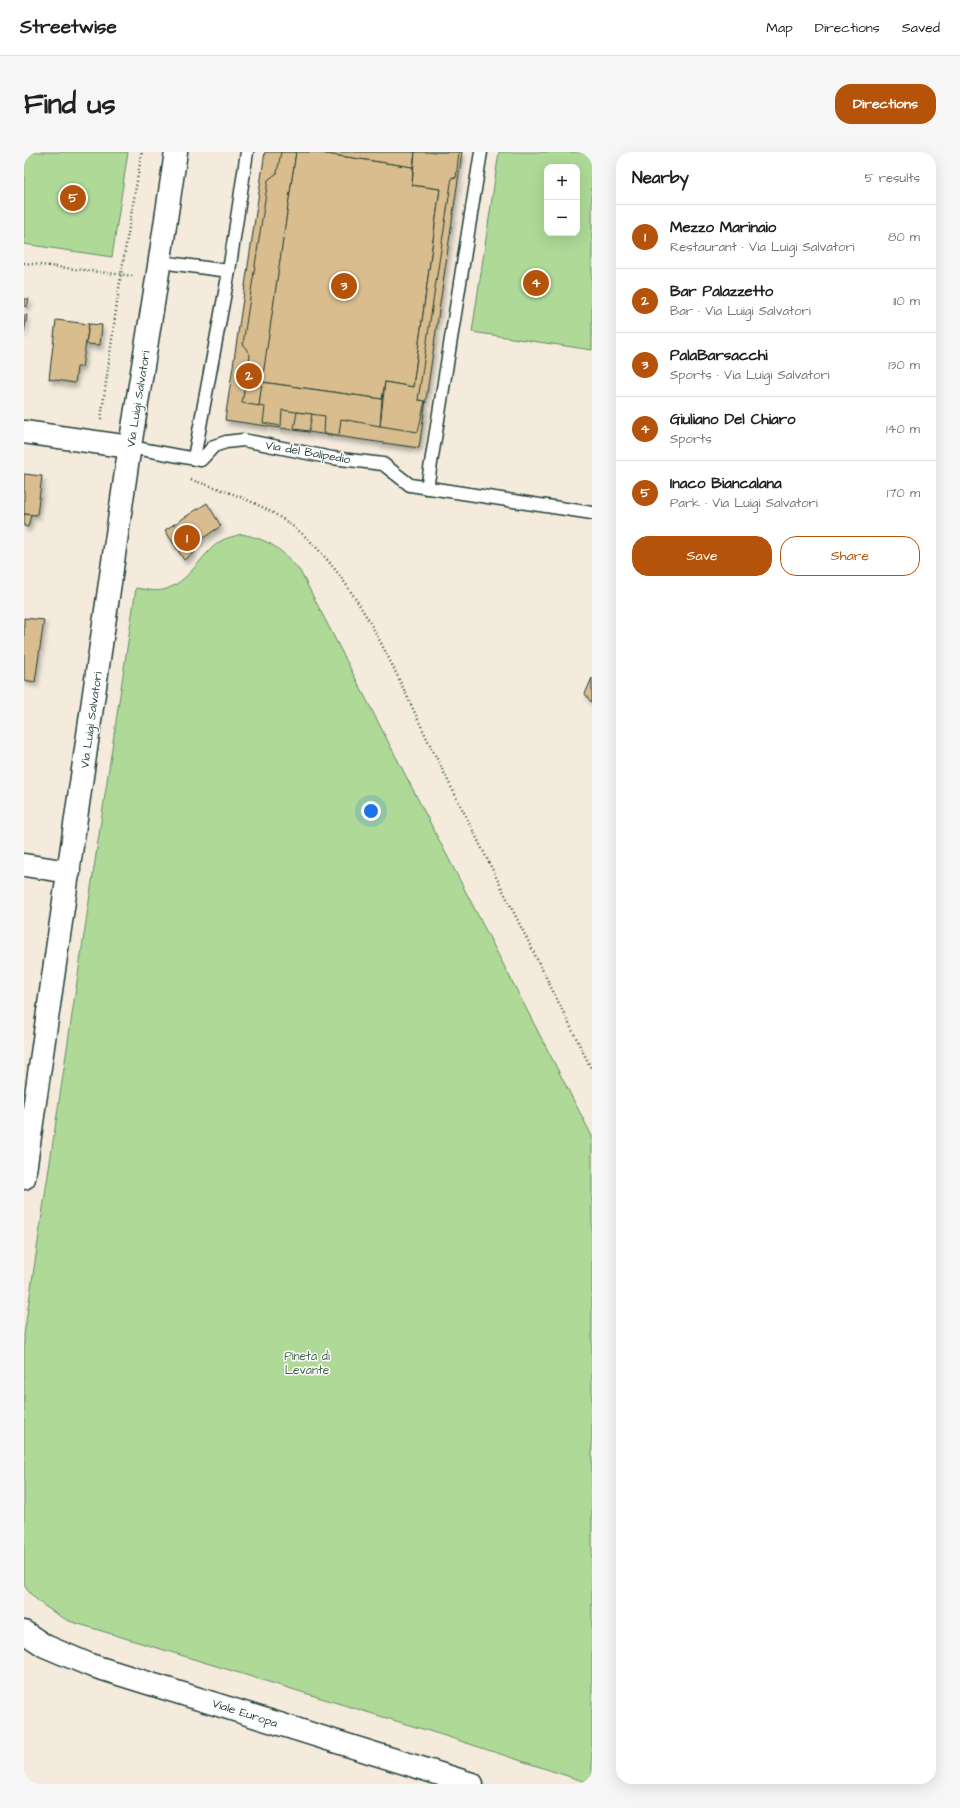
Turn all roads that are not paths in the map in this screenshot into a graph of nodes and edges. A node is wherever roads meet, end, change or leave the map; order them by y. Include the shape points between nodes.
1 (176, 152) edge
2 (247, 152) edge
3 (480, 152) edge
4 (159, 270) junction
5 (229, 271) junction
6 (24, 432) edge
7 (130, 447) junction
8 (194, 458) junction
9 (427, 488) junction
10 (592, 513) edge
11 (24, 865) edge
12 (69, 872) junction
13 (24, 1178) edge
14 (24, 1632) edge
15 (472, 1784) edge

1 - 4 street, Via Luigi Salvatori
2 - 5 lane
3 - 9 lane
4 - 5 lane
4 - 7 street, Via Luigi Salvatori
5 - 8 lane
6 - 7 street
7 - 8 lane
7 - 12 street, Via Luigi Salvatori
8 - 9 lane, Via del Balipedio via 201,460 214,446 243,440 326,457 382,464 410,485
9 - 10 lane, Via del Balipedio
11 - 12 street
12 - 13 street, Via Luigi Salvatori
14 - 15 street, Viale Europa via 45,1646 90,1665

